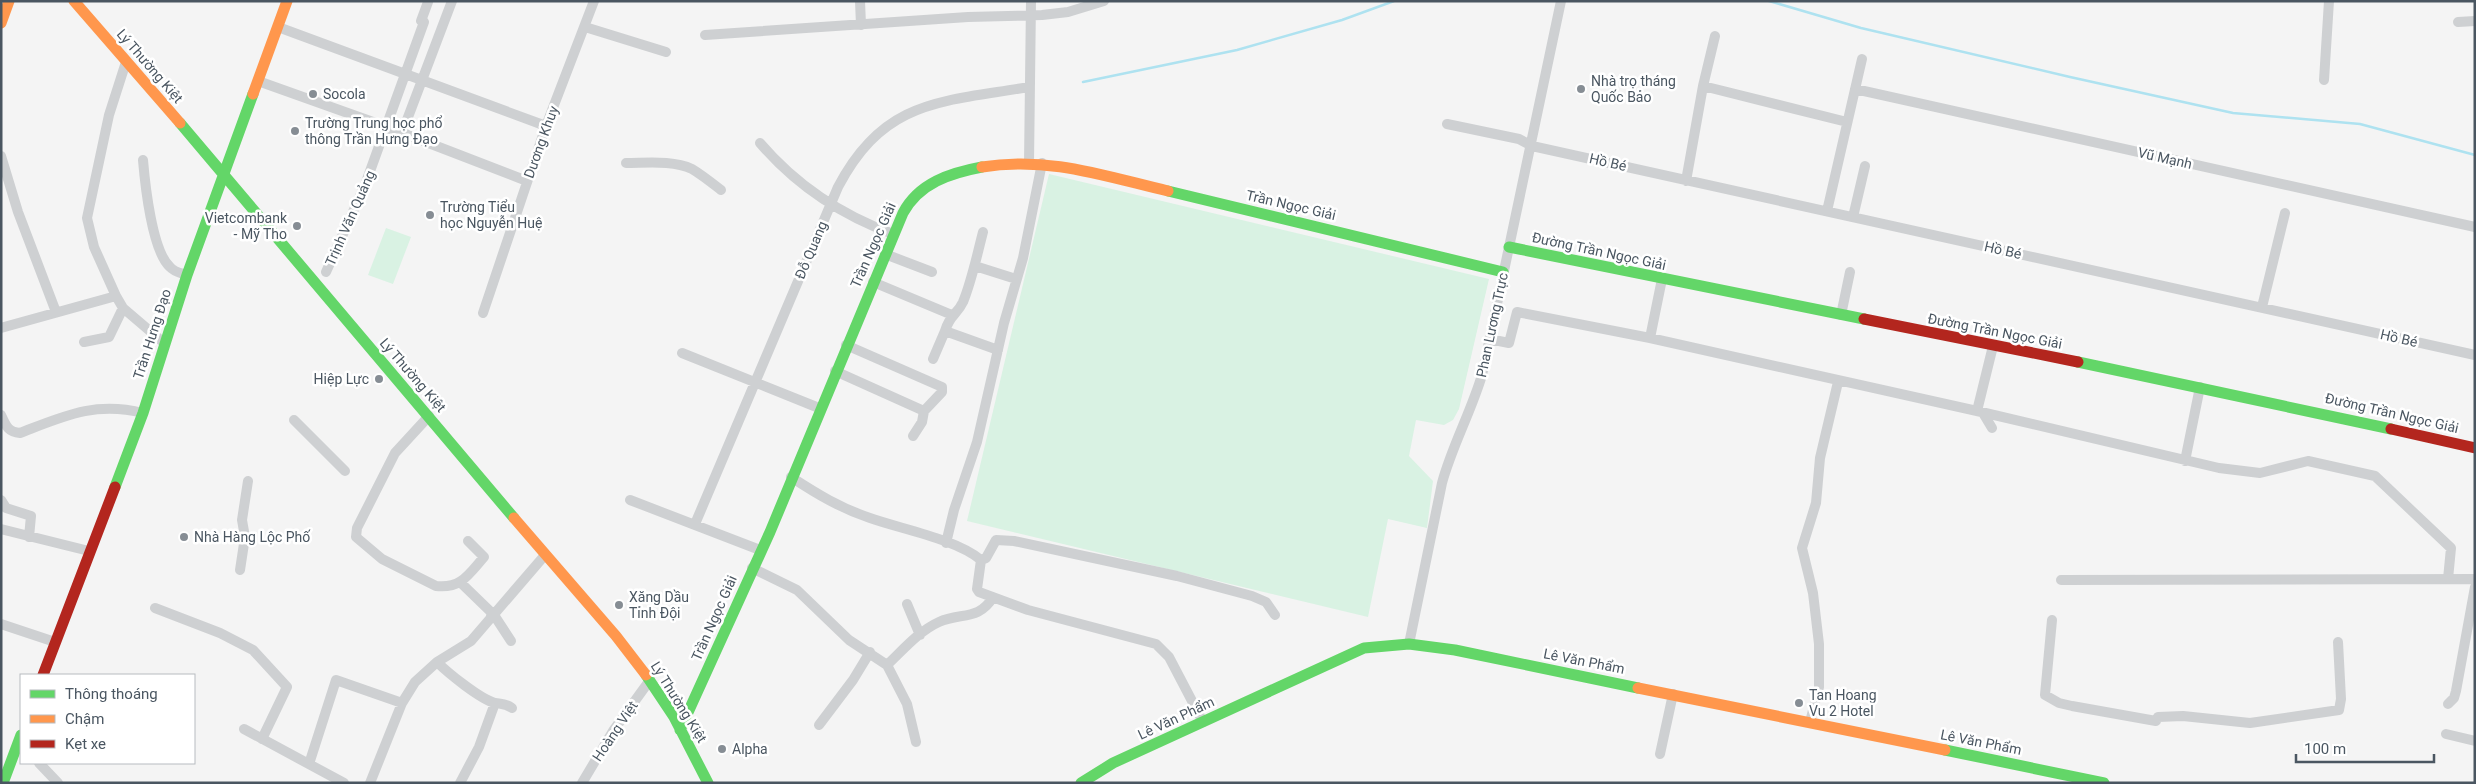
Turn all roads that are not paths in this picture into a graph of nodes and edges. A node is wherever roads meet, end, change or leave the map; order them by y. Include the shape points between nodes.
1 (8, 1) edge
2 (74, 1) edge
3 (287, 1) edge
4 (452, 1) edge
5 (594, 1) edge
6 (860, 1) edge
7 (1031, 1) edge
8 (1104, 1) edge
9 (1561, 1) edge
10 (2329, 1) edge
11 (428, 2) edge
12 (1031, 15) junction
13 (2475, 21) edge
14 (2458, 22) dead end
15 (1, 23) edge
16 (861, 25) junction
17 (278, 27) junction
18 (585, 27) junction
19 (705, 35) dead end
20 (1716, 36) dead end
21 (666, 52) dead end
22 (1862, 59) dead end
23 (126, 62) junction
24 (404, 73) junction
25 (422, 80) junction
26 (2324, 80) dead end
27 (258, 81) junction
28 (1703, 86) junction
29 (1029, 87) junction
30 (1855, 89) junction
31 (1847, 122) junction
32 (1447, 124) dead end
33 (546, 126) junction
34 (387, 127) junction
35 (402, 133) junction
36 (760, 143) dead end
37 (1532, 146) junction
38 (1, 156) edge
39 (143, 160) dead end
40 (1029, 163) junction
41 (1042, 163) junction
42 (626, 164) dead end
43 (1865, 166) dead end
44 (224, 173) junction
45 (1686, 180) junction
46 (527, 181) junction
47 (721, 190) dead end
48 (830, 204) junction
49 (1827, 211) junction
50 (2285, 213) dead end
51 (1853, 216) junction
52 (2475, 227) edge
53 (983, 232) dead end
54 (893, 234) junction
55 (1509, 247) junction
56 (885, 254) junction
57 (975, 266) junction
58 (326, 272) dead end
59 (932, 272) dead end
60 (1503, 272) junction
61 (1850, 272) dead end
62 (187, 276) junction
63 (1016, 279) junction
64 (1662, 279) junction
65 (873, 282) junction
66 (116, 296) junction
67 (2262, 307) junction
68 (123, 308) junction
69 (56, 312) junction
70 (483, 313) dead end
71 (952, 315) junction
72 (1841, 315) junction
73 (1, 328) edge
74 (945, 331) junction
75 (1650, 338) junction
76 (1489, 339) junction
77 (84, 342) dead end
78 (164, 343) junction
79 (846, 345) junction
80 (1993, 346) junction
81 (998, 350) junction
82 (682, 353) dead end
83 (2475, 354) edge
84 (933, 359) dead end
85 (835, 371) junction
86 (754, 381) junction
87 (1838, 382) junction
88 (2200, 387) junction
89 (819, 408) junction
90 (924, 411) junction
91 (1980, 412) junction
92 (143, 414) junction
93 (1, 415) edge
94 (429, 416) junction
95 (294, 420) dead end
96 (1992, 428) dead end
97 (912, 436) dead end
98 (2475, 448) edge
99 (2185, 461) junction
100 (345, 471) dead end
101 (792, 477) junction
102 (248, 481) dead end
103 (1, 500) edge
104 (630, 500) dead end
105 (695, 524) junction
106 (1, 529) edge
107 (29, 537) junction
108 (468, 541) dead end
109 (946, 543) junction
110 (760, 550) junction
111 (88, 552) junction
112 (545, 555) junction
113 (981, 560) junction
114 (752, 568) junction
115 (240, 570) dead end
116 (2448, 579) junction
117 (2475, 579) edge
118 (2061, 580) dead end
119 (461, 583) junction
120 (2475, 587) edge
121 (993, 597) junction
122 (907, 604) dead end
123 (156, 608) dead end
124 (2473, 608) edge
125 (492, 615) junction
126 (1275, 615) dead end
127 (2052, 620) dead end
128 (1, 624) edge
129 (920, 635) junction
130 (512, 641) dead end
131 (55, 642) junction
132 (2338, 642) dead end
133 (1409, 644) junction
134 (870, 652) junction
135 (437, 662) junction
136 (887, 664) junction
137 (43, 674) edge
138 (650, 680) junction
139 (1673, 694) junction
140 (402, 703) junction
141 (495, 703) junction
142 (2448, 704) dead end
143 (512, 708) dead end
144 (1203, 722) junction
145 (1810, 722) junction
146 (819, 725) dead end
147 (244, 729) dead end
148 (680, 730) junction
149 (2446, 734) dead end
150 (262, 739) junction
151 (2475, 741) edge
152 (916, 742) dead end
153 (19, 748) edge
154 (1660, 754) dead end
155 (40, 764) edge
156 (309, 764) junction
157 (2053, 777) edge
158 (2, 783) edge
159 (58, 783) edge
160 (344, 783) edge
161 (370, 783) edge
162 (460, 783) edge
163 (582, 783) edge
164 (708, 783) edge
165 (1081, 783) edge
166 (2104, 783) edge

1 - 15 street
2 - 23 street, Lý Thường Kiệt
3 - 17 street, Trần Hưng Đạo
4 - 25 street
5 - 18 street, Dương Khuy
6 - 16 street
7 - 12 street
8 - 12 street via 1068,12
9 - 37 street, Phan Lương Trực
10 - 26 street
11 - 24 street, Trịnh Văn Quảng
12 - 16 street
12 - 29 street
13 - 14 street
16 - 19 street
17 - 24 street
17 - 27 street, Trần Hưng Đạo
18 - 21 street
18 - 33 street, Dương Khuy
20 - 28 street
22 - 30 street
23 - 44 street, Lý Thường Kiệt
23 - 66 street via 110,115 87,218 94,247
24 - 25 street
24 - 34 street, Trịnh Văn Quảng
25 - 33 street
25 - 35 street
27 - 34 street
27 - 44 street, Trần Hưng Đạo
28 - 31 street
28 - 45 street
29 - 40 street
29 - 48 street, Đỗ Quang via 936,104 896,118 857,153
30 - 31 street
30 - 52 street, Vũ Mạnh
31 - 49 street
32 - 37 street, Hồ Bé via 1519,139
33 - 46 street, Dương Khuy
34 - 35 street
34 - 58 street, Trịnh Văn Quảng via 354,213
35 - 46 street
36 - 48 street via 781,166
37 - 45 street, Hồ Bé
37 - 55 street, Phan Lương Trực
38 - 69 street via 18,212
39 - 62 street via 149,207 160,248 169,267
40 - 41 street, Trần Ngọc Giải
40 - 54 street, Trần Ngọc Giải via 968,170 928,184 916,192
41 - 60 street, Trần Ngọc Giải
41 - 63 street
42 - 47 street via 665,163 692,169
43 - 51 street
44 - 62 street, Trần Hưng Đạo
44 - 94 street, Lý Thường Kiệt
45 - 49 street, Hồ Bé
46 - 70 street, Dương Khuy
48 - 54 street
48 - 86 street, Đỗ Quang
49 - 51 street, Hồ Bé
50 - 67 street
51 - 67 street, Hồ Bé
53 - 57 street
54 - 56 street, Trần Ngọc Giải
55 - 60 street, Phan Lương Trực
55 - 64 street, Đường Trần Ngọc Giải
56 - 59 street
56 - 65 street, Trần Ngọc Giải
57 - 63 street
57 - 71 street via 962,305
60 - 76 street, Phan Lương Trực
61 - 72 street
62 - 78 street, Trần Hưng Đạo
63 - 81 street
64 - 72 street, Đường Trần Ngọc Giải
64 - 75 street
65 - 71 street
65 - 79 street, Trần Ngọc Giải
66 - 68 street
66 - 69 street
67 - 83 street, Hồ Bé
68 - 77 street via 108,337
68 - 78 street
69 - 73 street
71 - 74 street
72 - 80 street, Đường Trần Ngọc Giải
74 - 81 street
74 - 84 street
75 - 76 street via 1517,312 1509,343
75 - 87 street
76 - 133 street, Phan Lương Trực via 1475,399 1448,459
78 - 92 street, Trần Hưng Đạo
79 - 85 street, Trần Ngọc Giải
79 - 90 street via 942,387 937,399
80 - 88 street, Đường Trần Ngọc Giải
80 - 91 street
81 - 109 street via 977,442
82 - 86 street
85 - 89 street, Trần Ngọc Giải
85 - 90 street
86 - 89 street
86 - 105 street, Đỗ Quang
87 - 91 street
87 - 145 street via 1820,458 1816,502 1802,548 1813,593 1820,644 1820,687
88 - 98 street, Đường Trần Ngọc Giải
88 - 99 street
89 - 101 street, Trần Ngọc Giải
90 - 97 street via 922,422
91 - 96 street
91 - 99 street
92 - 93 street via 125,409 90,409 20,433 6,428
92 - 111 street, Trần Hưng Đạo
94 - 112 street, Lý Thường Kiệt
94 - 119 street via 395,453 357,528 356,538 382,559 436,586
95 - 100 street
99 - 116 street via 2260,473 2308,461 2375,476 2450,548
101 - 109 street via 827,501 850,511
101 - 110 street, Trần Ngọc Giải
102 - 115 street
103 - 107 street via 6,508 31,516
104 - 105 street
105 - 110 street
106 - 107 street
107 - 111 street
108 - 119 street via 484,557
109 - 113 street
110 - 114 street, Trần Ngọc Giải
111 - 131 street, Trần Hưng Đạo
112 - 125 street
112 - 138 street, Lý Thường Kiệt
113 - 121 street via 977,589
113 - 126 street via 986,558 996,540 1014,541 1177,576 1252,596 1266,602
114 - 134 street via 796,590 849,640
114 - 148 street, Trần Ngọc Giải
116 - 117 street
116 - 118 street
119 - 125 street
120 - 124 street
121 - 129 street via 982,612 940,621
121 - 144 street via 1028,610 1156,644 1169,657
122 - 129 street
123 - 150 street via 220,633 252,650 286,687
124 - 142 street via 2456,691
125 - 130 street
125 - 135 street via 471,640
127 - 132 street via 2045,695 2072,706 2157,719 2182,716 2250,723 2339,710
128 - 131 street
129 - 136 street
131 - 137 street, Trần Hưng Đạo
133 - 139 street, Lê Văn Phẩm via 1455,650
133 - 144 street, Lê Văn Phẩm via 1364,648
134 - 136 street
134 - 146 street
135 - 140 street via 415,682
135 - 141 street via 456,680
136 - 152 street via 907,704
138 - 148 street, Lý Thường Kiệt
138 - 163 street, Hoàng Việt via 613,731
139 - 145 street, Lê Văn Phẩm
139 - 154 street
140 - 156 street via 336,680
140 - 161 street
141 - 143 street via 505,703
141 - 162 street via 479,747
144 - 165 street, Lê Văn Phẩm via 1113,763
145 - 157 street, Lê Văn Phẩm
147 - 150 street
148 - 164 street, Lý Thường Kiệt
149 - 151 street
150 - 156 street
153 - 158 street
155 - 159 street
156 - 160 street
157 - 166 street, Lê Văn Phẩm

